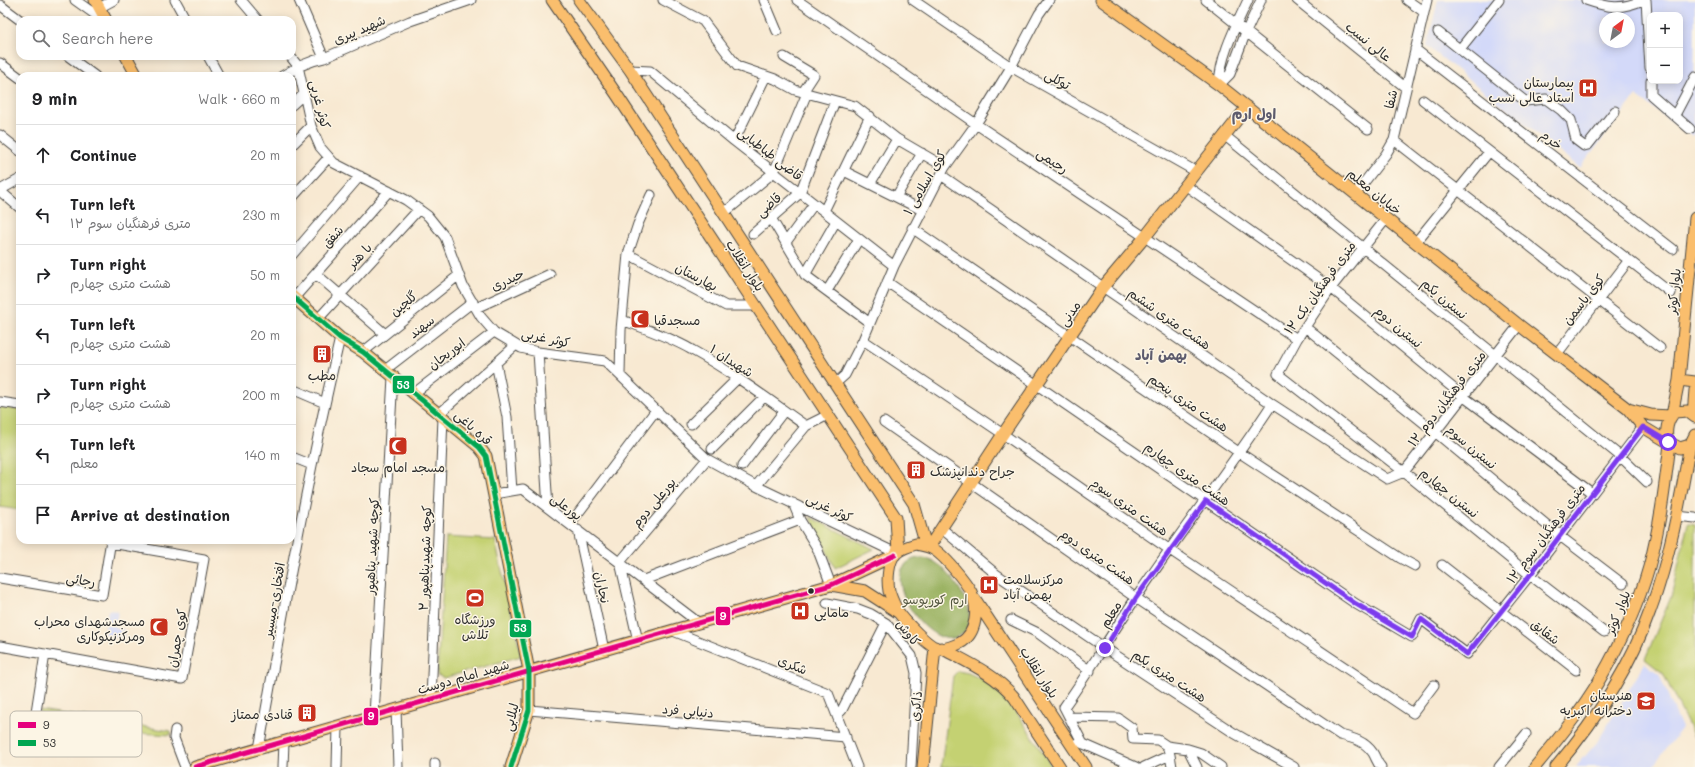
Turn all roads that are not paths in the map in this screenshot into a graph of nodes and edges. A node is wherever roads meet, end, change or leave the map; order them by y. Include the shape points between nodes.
1 (76, 0) edge
2 (114, 0) edge
3 (175, 0) edge
4 (241, 0) edge
5 (299, 0) edge
6 (552, 0) edge
7 (579, 0) edge
8 (663, 0) edge
9 (765, 0) edge
10 (797, 0) edge
11 (913, 0) edge
12 (1049, 0) edge
13 (1101, 0) edge
14 (1206, 0) edge
15 (1248, 0) edge
16 (1261, 0) edge
17 (1297, 0) edge
18 (1407, 0) edge
19 (1427, 0) edge
20 (1499, 0) edge
21 (1586, 0) edge
22 (1645, 0) edge
23 (465, 1) edge
24 (97, 4) edge
25 (0, 6) edge
26 (1424, 12) junction
27 (98, 16) edge
28 (102, 16) edge
29 (184, 16) edge
30 (255, 16) edge
31 (16, 17) edge
32 (1237, 25) junction
33 (778, 31) dead end
34 (1246, 32) junction
35 (1438, 32) dead end
36 (1649, 48) edge
37 (1415, 49) junction
38 (1460, 50) junction
39 (784, 57) dead end
40 (324, 58) junction
41 (73, 60) edge
42 (128, 60) edge
43 (210, 60) edge
44 (293, 60) edge
45 (0, 63) edge
46 (298, 66) junction
47 (1011, 68) junction
48 (630, 70) junction
49 (90, 72) edge
50 (135, 72) edge
51 (218, 72) edge
52 (288, 72) edge
53 (16, 75) edge
54 (766, 76) junction
55 (1695, 78) edge
56 (1651, 84) edge
57 (1219, 85) junction
58 (1406, 88) junction
59 (805, 93) junction
60 (304, 94) junction
61 (1423, 100) dead end
62 (296, 101) edge
63 (835, 101) junction
64 (1247, 107) junction
65 (1615, 111) dead end
66 (1675, 115) junction
67 (870, 116) junction
68 (976, 124) junction
69 (311, 126) junction
70 (1368, 129) dead end
71 (1690, 129) dead end
72 (0, 135) edge
73 (1224, 135) junction
74 (897, 138) junction
75 (1394, 140) junction
76 (296, 141) edge
77 (734, 141) junction
78 (16, 148) edge
79 (1489, 152) junction
80 (922, 153) junction
81 (329, 157) junction
82 (844, 171) junction
83 (943, 171) junction
84 (1195, 171) junction
85 (774, 172) junction
86 (360, 176) junction
87 (16, 181) edge
88 (870, 184) junction
89 (1185, 185) junction
90 (0, 190) edge
91 (1459, 190) junction
92 (389, 191) junction
93 (800, 193) junction
94 (296, 194) edge
95 (1356, 194) junction
96 (651, 195) dead end
97 (896, 197) junction
98 (16, 204) edge
99 (814, 204) junction
100 (419, 209) junction
101 (922, 210) junction
102 (824, 211) junction
103 (724, 213) junction
104 (771, 218) junction
105 (1695, 218) edge
106 (1386, 219) junction
107 (836, 221) junction
108 (912, 228) junction
109 (753, 234) dead end
110 (1145, 237) junction
111 (859, 239) junction
112 (786, 242) junction
113 (1416, 242) junction
114 (1364, 247) junction
115 (1673, 249) dead end
116 (296, 250) edge
117 (628, 254) junction
118 (1629, 260) junction
119 (894, 266) junction
120 (316, 274) junction
121 (550, 274) dead end
122 (459, 275) junction
123 (805, 275) junction
124 (887, 282) junction
125 (1104, 287) junction
126 (1331, 288) junction
127 (827, 291) junction
128 (1671, 293) dead end
129 (296, 294) edge
130 (340, 294) junction
131 (296, 300) edge
132 (1598, 300) junction
133 (474, 305) junction
134 (757, 306) junction
135 (318, 319) junction
136 (622, 320) junction
137 (870, 323) junction
138 (1520, 325) junction
139 (1305, 327) junction
140 (494, 332) junction
141 (385, 334) junction
142 (1070, 336) junction
143 (340, 338) junction
144 (1297, 339) junction
145 (863, 340) junction
146 (516, 345) junction
147 (1660, 348) dead end
148 (363, 352) junction
149 (538, 352) junction
150 (1557, 354) junction
151 (1495, 356) junction
152 (496, 363) junction
153 (389, 374) junction
154 (620, 374) junction
155 (1278, 374) joint
156 (738, 378) junction
157 (1679, 380) junction
158 (1695, 382) edge
159 (836, 383) junction
160 (1037, 384) junction
161 (296, 391) edge
162 (1695, 393) edge
163 (413, 394) junction
164 (764, 397) junction
165 (1464, 397) junction
166 (0, 402) edge
167 (325, 403) junction
168 (16, 404) edge
169 (1272, 404) junction
170 (1628, 409) junction
171 (656, 410) junction
172 (784, 411) junction
173 (441, 416) junction
174 (1672, 416) junction
175 (1694, 416) edge
176 (822, 418) dead end
177 (884, 422) dead end
178 (691, 424) dead end
179 (806, 426) junction
180 (1643, 427) junction
181 (1435, 432) junction
182 (1003, 434) junction
183 (1693, 441) edge
184 (1669, 443) junction
185 (712, 449) dead end
186 (1240, 453) junction
187 (1620, 456) junction
188 (296, 459) edge
189 (706, 460) junction
190 (312, 465) junction
191 (742, 466) dead end
192 (1404, 472) junction
193 (1387, 479) joint
194 (1647, 482) dead end
195 (970, 484) junction
196 (756, 486) junction
197 (512, 491) junction
198 (1592, 493) junction
199 (494, 494) junction
200 (1206, 501) junction
201 (793, 503) junction
202 (548, 508) junction
203 (1661, 513) junction
204 (1677, 516) junction
205 (1695, 518) edge
206 (800, 520) junction
207 (574, 527) junction
208 (941, 528) junction
209 (1560, 536) junction
210 (111, 544) edge
211 (122, 544) edge
212 (927, 546) junction
213 (1170, 550) junction
214 (896, 554) junction
215 (620, 562) junction
216 (1442, 565) dead end
217 (1415, 566) dead end
218 (1530, 575) junction
219 (0, 578) edge
220 (644, 580) junction
221 (1624, 584) dead end
222 (831, 585) junction
223 (971, 592) junction
224 (1136, 598) junction
225 (827, 603) dead end
226 (1501, 612) junction
227 (899, 613) junction
228 (1011, 620) dead end
229 (700, 623) junction
230 (886, 623) junction
231 (673, 631) junction
232 (1604, 632) dead end
233 (638, 641) junction
234 (0, 646) edge
235 (938, 648) junction
236 (1105, 648) junction
237 (604, 650) junction
238 (45, 654) junction
239 (1467, 654) joint
240 (1576, 670) dead end
241 (529, 671) junction
242 (1090, 671) junction
243 (1434, 685) dead end
244 (431, 699) junction
245 (396, 709) junction
246 (529, 710) junction
247 (36, 711) edge
248 (837, 715) junction
249 (374, 716) junction
250 (1070, 717) junction
251 (338, 726) junction
252 (175, 730) dead end
253 (1526, 734) dead end
254 (1065, 736) junction
255 (846, 737) junction
256 (284, 742) junction
257 (1083, 744) junction
258 (259, 749) junction
259 (1188, 749) junction
260 (1168, 751) junction
261 (186, 767) edge
262 (197, 767) edge
263 (283, 767) edge
264 (338, 767) edge
265 (398, 767) edge
266 (511, 767) edge
267 (857, 767) edge
268 (911, 767) edge
269 (923, 767) edge
270 (1060, 767) edge
271 (1086, 767) edge
272 (1136, 767) edge
273 (1144, 767) edge
274 (1172, 767) edge
275 (1197, 767) edge
276 (1221, 767) edge
277 (1294, 767) edge
278 (1381, 767) edge
279 (1499, 767) edge
280 (1535, 767) edge
281 (1556, 767) edge

1 - 27 street
2 - 24 street
3 - 29 street
4 - 30 street
5 - 40 street
6 - 134 main road, بلوار انقلاب
7 - 48 main road, بلوار انقلاب
8 - 54 street, هشت متری ششم via 703,21 737,66
9 - 33 street
10 - 68 street, رحیمی
11 - 47 street, توکلی
12 - 47 street, کوی اسلامی ۱
13 - 57 main road, خیابان معلم
14 - 32 street
15 - 32 street
16 - 34 street
17 - 58 street, عالی نسب
18 - 26 street
19 - 26 street, شفا
20 - 38 street
21 - 22 street via 1601,6 1624,7
22 - 36 street
23 - 40 street, شهید پیری via 410,21
24 - 28 main road
25 - 31 street
26 - 37 street, شفا
32 - 34 street
32 - 57 street via 1220,70
34 - 57 street via 1230,74
34 - 70 street
35 - 38 street
37 - 58 street, شفا
37 - 115 street, خرم
38 - 65 street via 1525,101 1546,99 1561,110 1571,120 1576,140 1584,146 1588,145
39 - 59 street via 814,75
40 - 46 street, شهید پیری
41 - 49 street
42 - 50 main road
43 - 51 street
44 - 46 street, کوثر غربی
45 - 53 street
46 - 52 street, شهید پیری
46 - 60 street, کوثر غربی
47 - 68 street, کوی اسلامی ۱
47 - 84 street, توکلی
48 - 77 street, قاضی طباطبایی via 650,71
48 - 103 main road, بلوار انقلاب
54 - 59 street, هشت متری ششم
54 - 77 street
55 - 66 street
56 - 66 street via 1652,95
57 - 64 main road, خیابان معلم
58 - 75 street, شفا
59 - 63 street, هشت متری ششم
59 - 85 street
60 - 62 street
60 - 69 street, کوثر غربی
61 - 79 street
63 - 67 street, هشت متری ششم via 855,106
63 - 93 street
64 - 73 main road, مدنی
64 - 95 main road, خیابان معلم
66 - 71 street
67 - 74 street, هشت متری ششم
67 - 82 street
68 - 83 street, کوی اسلامی ۱
68 - 110 street, رحیمی
69 - 76 street
69 - 81 street, کوثر غربی via 320,147
72 - 78 street
73 - 84 main road, مدنی
73 - 114 street, نسترن یکم
74 - 80 street, هشت متری ششم
74 - 88 street
75 - 91 street
75 - 95 street, شفا
77 - 85 street, قاضی طباطبایی
79 - 91 street
79 - 118 street
80 - 83 street, هشت متری ششم
80 - 97 street
81 - 86 street, کوثر غربی via 334,163
81 - 94 street
82 - 88 street
82 - 102 street
83 - 101 street, کوی اسلامی ۱
83 - 125 street, هشت متری ششم
84 - 89 main road, مدنی
85 - 93 street, قاضی طباطبایی
85 - 103 street
86 - 92 street, کوثر غربی
86 - 116 street
87 - 90 street
88 - 97 street
89 - 110 main road, مدنی
89 - 126 street, نسترن دوم
90 - 98 street
91 - 113 street
91 - 132 street
92 - 100 street, کوثر غربی
92 - 120 street, شفق
93 - 99 street, قاضی طباطبایی
93 - 104 street, قاضی
95 - 106 main road, خیابان معلم
96 - 117 street
97 - 101 street
99 - 102 street, قاضی طباطبایی
99 - 112 street
100 - 122 street, کوثر غربی via 428,216 445,238
100 - 130 street, با هنر
101 - 108 street, کوی اسلامی ۱
102 - 107 street, قاضی طباطبایی
103 - 159 main road, بلوار انقلاب
104 - 109 street, قاضی
104 - 112 street
105 - 157 main road, بلوار کوثر
106 - 113 main road, خیابان معلم
106 - 114 street, ۱۲ متری فرهنگیان یک
107 - 111 street, قاضی طباطبایی
107 - 123 street
108 - 119 street, کوی اسلامی ۱
108 - 142 street, هشت متری پنجم
110 - 125 main road, مدنی
110 - 144 street, رحیمی
111 - 119 street, قاضی طباطبایی
111 - 127 street
112 - 123 street
113 - 138 main road, خیابان معلم
114 - 126 street, ۱۲ متری فرهنگیان یک
114 - 151 street, نسترن یکم
117 - 134 street, بهارستان via 726,306
117 - 136 street
118 - 128 street
118 - 132 street, کوی یاسمن
119 - 124 street, کوی اسلامی ۱
120 - 129 street, شفق
120 - 130 street
121 - 133 street, حیدری
122 - 133 street, کوثر غربی
122 - 141 street, گلچین
123 - 127 street
124 - 137 street, کوی اسلامی ۱
124 - 160 street, هشت متری چهارم
125 - 142 main road, مدنی
125 - 169 street, هشت متری ششم
126 - 139 street, ۱۲ متری فرهنگیان یک
126 - 165 street, نسترن دوم
127 - 137 street
130 - 135 street, با هنر
130 - 141 street
131 - 135 main road, قره باغی
132 - 147 street
132 - 150 street, کوی یاسمن
133 - 140 street, کوثر غربی
133 - 153 street, سهند
134 - 214 main road, بلوار انقلاب via 896,518
135 - 143 main road, قره باغی
136 - 154 street
136 - 156 street, شهیدان ۱ via 673,340
137 - 145 street, کوی اسلامی ۱
138 - 150 main road, خیابان معلم
138 - 151 street, ۱۲ متری فرهنگیان دوم
139 - 144 street, ۱۲ متری فرهنگیان یک
139 - 181 street, نسترن سوم
140 - 146 street, کوثر غربی
140 - 163 street, ابوریحان
141 - 148 street, گلچین
142 - 160 main road, مدنی
142 - 186 street, هشت متری پنجم
143 - 148 main road, قره باغی
143 - 167 street, افتخاری-میسیر
144 - 155 street, ۱۲ متری فرهنگیان یک
145 - 159 street, کوی اسلامی ۱ via 845,375
145 - 182 street, هشت متری سوم
146 - 149 street, کوثر غربی
146 - 152 street
148 - 153 main road, قره باغی
149 - 154 street, کوثر غربی via 606,360
149 - 202 street
150 - 170 main road, خیابان معلم
151 - 165 street, ۱۲ متری فرهنگیان دوم
151 - 187 street, نسترن یکم
152 - 173 street
152 - 197 street via 507,417
153 - 163 main road, قره باغی
153 - 249 street, کوچه شهید پناهپور
154 - 171 street, کوثر غربی
155 - 192 street, نسترن چهارم
156 - 164 street, شهیدان ۱
156 - 178 street
157 - 158 main road
157 - 174 main road, بلوار کوثر
159 - 212 main road, بلوار انقلاب via 914,504
160 - 182 main road, مدنی
160 - 200 street, هشت متری چهارم
161 - 167 street
162 - 175 main road
163 - 173 main road, قره باغی
164 - 172 street, شهیدان ۱
164 - 185 street
165 - 181 street, ۱۲ متری فرهنگیان دوم
165 - 198 street, نسترن دوم
166 - 168 street
167 - 190 street, افتخاری-میسیر
169 - 186 street, معلم
169 - 193 street, هشت متری ششم
170 - 174 main road via 1651,415
170 - 180 main road
171 - 189 street, کوثر غربی
171 - 207 street
172 - 179 street, شهیدان ۱
172 - 191 street
173 - 199 main road, قره باغی via 486,456
173 - 244 street, ۲ کوچه شهیدپناهپور
174 - 175 main road via 1675,412 1683,410
174 - 184 main road, بلوار کوثر via 1667,428
176 - 179 street
177 - 195 street, هشت متری دوم
179 - 196 street
180 - 184 main road
180 - 187 street, ۱۲ متری فرهنگیان سوم
181 - 192 street, ۱۲ متری فرهنگیان دوم
181 - 209 street, نسترن سوم
182 - 195 main road, مدنی
182 - 213 street, هشت متری سوم
183 - 184 main road via 1680,448
183 - 204 main road
184 - 203 main road, بلوار کوثر
186 - 200 street, معلم
186 - 217 street, هشت متری پنجم
187 - 194 street, نسترن یکم
187 - 198 street, ۱۲ متری فرهنگیان سوم
188 - 190 street
189 - 196 street, کوثر غربی
189 - 215 street, پورعلی دوم
190 - 258 street, افتخاری-میسیر
192 - 193 street, ۱۲ متری فرهنگیان دوم
192 - 218 street, نسترن چهارم
195 - 208 main road, مدنی
195 - 224 street, هشت متری دوم
196 - 201 street, کوثر غربی
197 - 199 street, پورعلی
197 - 202 street, پورعلی via 523,488
198 - 209 street, ۱۲ متری فرهنگیان سوم
199 - 241 main road, قره باغی
200 - 213 street, معلم
200 - 239 street, هشت متری چهارم via 1356,604 1412,637 1421,619
201 - 206 street
201 - 214 street, کوثر غربی
202 - 207 street, پورعلی
203 - 204 main road
203 - 280 main road, بلوار کوثر via 1649,567 1619,643 1599,680
204 - 205 street
204 - 281 main road via 1651,610 1633,652 1605,702
206 - 220 street
206 - 222 street via 817,548
207 - 215 street, پورعلی
207 - 237 street, نجاران
208 - 212 main road, مدنی
208 - 236 street, هشت متری یکم via 996,574
209 - 218 street, ۱۲ متری فرهنگیان سوم
209 - 221 street, نسترن سوم
210 - 219 street, رجائی via 102,596
211 - 238 street, کوی چمران via 204,559 182,679
212 - 214 main road via 916,544
212 - 223 main road via 941,555
213 - 224 street, معلم
213 - 243 street, هشت متری سوم via 1413,712
214 - 222 main road, شهید امام دوست
214 - 227 main road via 888,577 889,591
215 - 220 street, پورعلی
215 - 233 street
216 - 226 street, شقایق
218 - 226 street, ۱۲ متری فرهنگیان سوم
218 - 232 street, نسترن چهارم
220 - 229 street, پورعلی
222 - 227 main road via 865,591
222 - 229 main road, شهید امام دوست
223 - 235 main road via 975,624 970,634 955,646
223 - 254 main road, بلوار انقلاب
224 - 236 street, معلم
224 - 278 street, هشت متری دوم via 1340,735 1364,743
225 - 230 street, کاوش via 858,609
226 - 239 street, ۱۲ متری فرهنگیان سوم
226 - 240 street, شقایق
227 - 235 main road via 923,639
228 - 242 street via 1038,633
229 - 231 main road, شهید امام دوست
230 - 248 street via 842,710
230 - 268 street, کاوش via 912,656 916,673
231 - 233 main road, شهید امام دوست
231 - 248 street, شکری via 828,693
233 - 237 main road, شهید امام دوست
234 - 238 street, کوی چمران
235 - 269 main road, ذاکری
235 - 270 main road via 973,664 1006,687
236 - 242 street, معلم
236 - 277 street, هشت متری یکم via 1234,733
237 - 241 main road, شهید امام دوست
238 - 247 street
241 - 244 main road, شهید امام دوست
241 - 246 main road, لیلابی
242 - 250 street, معلم via 1064,707
244 - 245 main road, شهید امام دوست
245 - 249 main road, شهید امام دوست
245 - 265 street
246 - 255 street, دنیایی فرد
246 - 266 main road, لیلابی
248 - 255 street, شکری
249 - 251 main road, شهید امام دوست
250 - 257 street, معلم
250 - 260 street via 1118,718 1132,728 1133,739 1158,740
251 - 256 main road, شهید امام دوست
251 - 264 street
252 - 261 street via 174,738
253 - 279 street
254 - 257 street
254 - 271 main road, بلوار انقلاب
255 - 267 street, شکری
256 - 258 main road, شهید امام دوست
256 - 263 street
257 - 272 street
258 - 262 main road, شهید امام دوست
259 - 260 street
259 - 275 street
259 - 276 street via 1201,753
260 - 273 street
260 - 274 street

